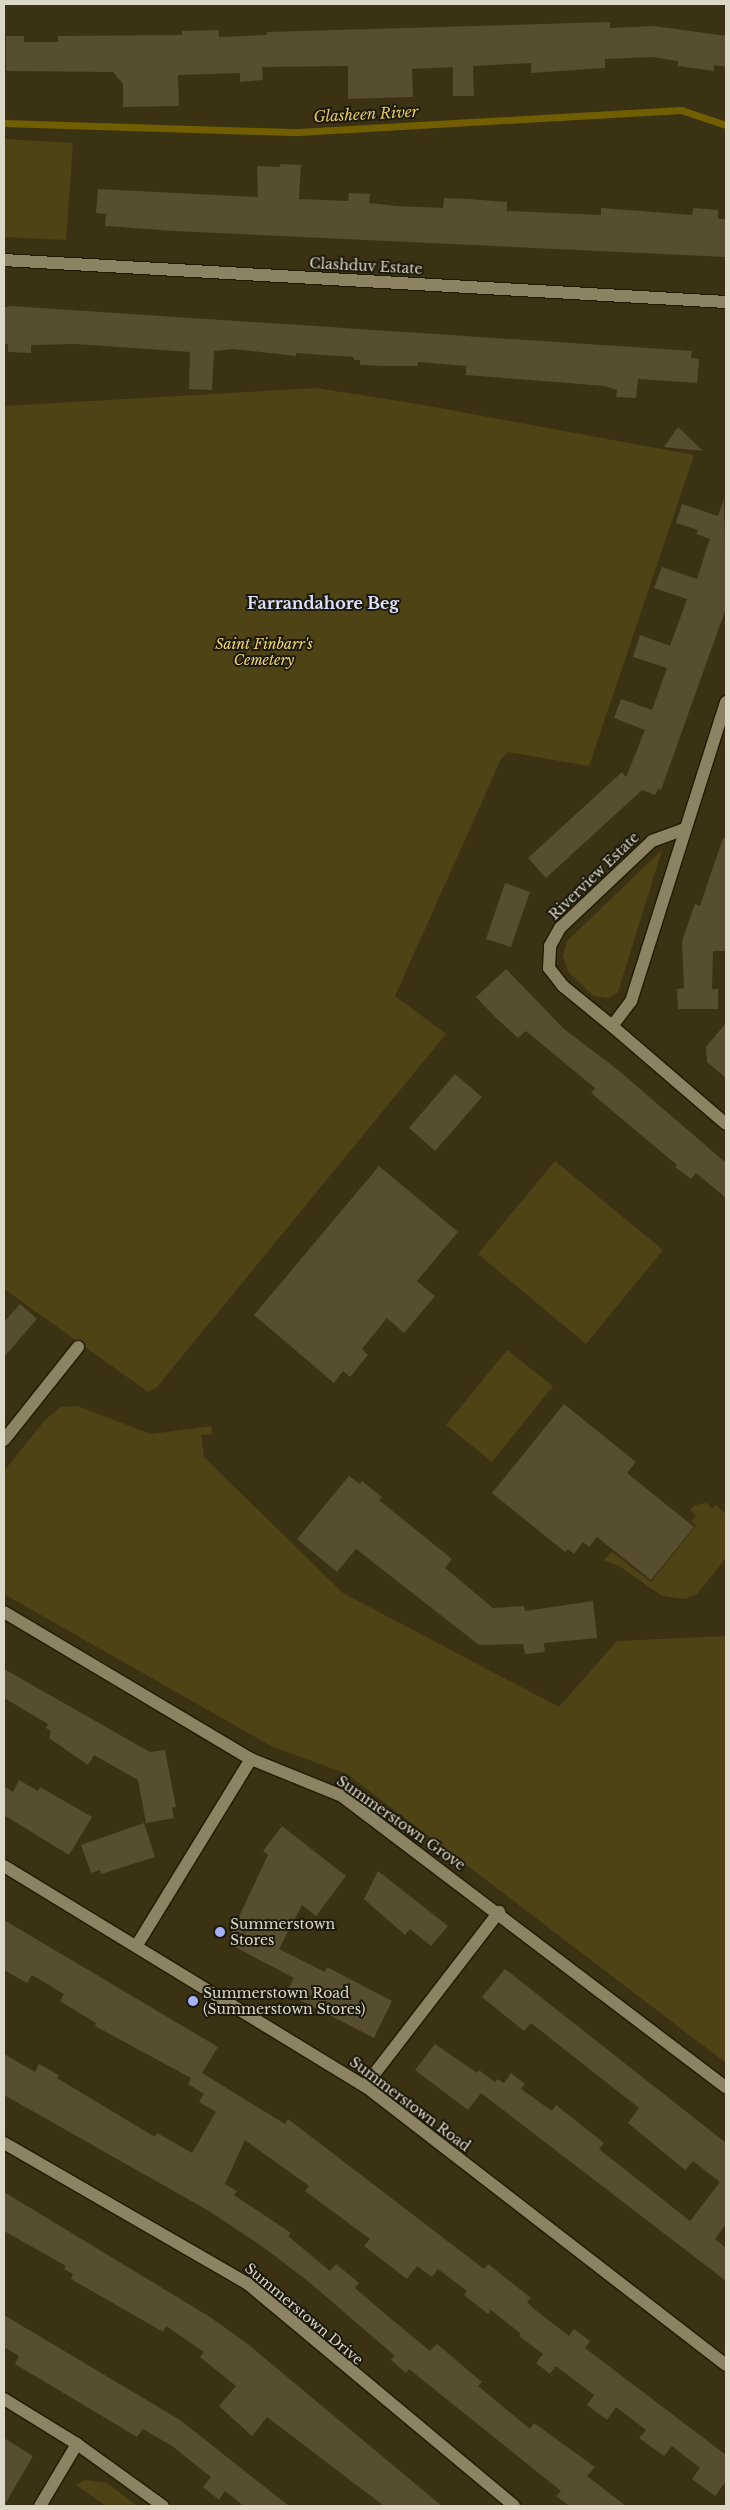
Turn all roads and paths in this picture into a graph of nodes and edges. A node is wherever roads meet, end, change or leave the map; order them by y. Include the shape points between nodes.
1 (4, 260) edge
2 (726, 302) edge
3 (726, 702) edge
4 (683, 830) junction
5 (612, 1026) junction
6 (726, 1124) edge
7 (78, 1347) dead end
8 (4, 1440) edge
9 (4, 1612) edge
10 (251, 1759) junction
11 (4, 1866) edge
12 (499, 1912) junction
13 (137, 1945) junction
14 (365, 2086) junction
15 (726, 2088) edge
16 (4, 2143) edge
17 (726, 2365) edge
18 (4, 2399) edge
19 (77, 2444) junction
20 (40, 2506) edge
21 (163, 2506) edge
22 (514, 2506) edge

1 - 2 street, Clashduv Estate
3 - 4 street
4 - 5 street via 631,1001
4 - 5 street, Riverview Estate via 652,841 560,928 550,946 549,968 563,986
5 - 6 street, Riverview Estate
7 - 8 street
9 - 10 street, Summerstown Grove
10 - 12 street, Summerstown Grove via 342,1796
10 - 13 street
11 - 13 street, Summerstown Road
12 - 14 street
12 - 15 street, Summerstown Grove
13 - 14 street, Summerstown Road
14 - 17 street, Summerstown Road
16 - 22 street, Summerstown Drive via 237,2277
18 - 19 street
19 - 20 street
19 - 21 street

